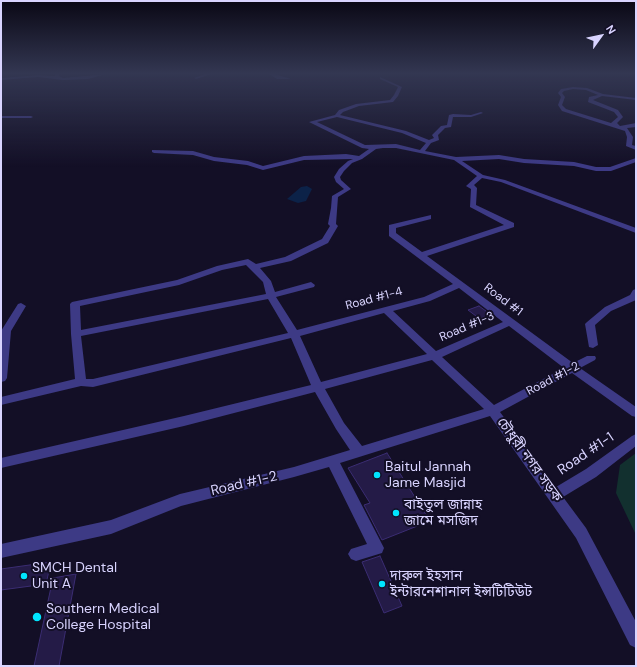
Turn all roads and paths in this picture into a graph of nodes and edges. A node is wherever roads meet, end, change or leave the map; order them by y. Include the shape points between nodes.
1 (358, 105) edge
2 (560, 105) edge
3 (604, 105) edge
4 (481, 114) dead end
5 (337, 116) junction
6 (1, 117) edge
7 (31, 117) dead end
8 (636, 125) edge
9 (619, 127) junction
10 (429, 142) junction
11 (374, 148) junction
12 (636, 148) edge
13 (154, 151) dead end
14 (422, 152) junction
15 (360, 158) junction
16 (456, 159) junction
17 (636, 160) edge
18 (481, 176) junction
19 (428, 217) dead end
20 (636, 231) edge
21 (421, 254) junction
22 (254, 267) junction
23 (460, 284) junction
24 (311, 285) dead end
25 (271, 296) junction
26 (635, 296) edge
27 (21, 306) dead end
28 (385, 309) junction
29 (511, 322) junction
30 (76, 334) junction
31 (294, 334) junction
32 (593, 345) dead end
33 (434, 356) junction
34 (591, 358) dead end
35 (572, 368) junction
36 (1, 378) edge
37 (81, 382) junction
38 (318, 388) junction
39 (1, 401) edge
40 (493, 411) junction
41 (636, 413) edge
42 (636, 439) edge
43 (358, 452) junction
44 (332, 460) junction
45 (1, 463) edge
46 (554, 495) junction
47 (1, 551) edge
48 (356, 554) dead end
49 (636, 639) edge

1 - 5 street via 341,111
2 - 9 street via 572,113
3 - 9 street via 611,107 621,117 613,123
4 - 10 street via 451,116 449,126 443,127 435,135 437,139
5 - 10 street via 404,132
5 - 11 street via 312,122 354,143
6 - 7 street
8 - 9 street
9 - 12 street via 627,130 630,137 629,146
10 - 14 street
11 - 14 street via 396,146
11 - 15 street
13 - 15 street via 193,153 263,168 304,158
14 - 16 street
15 - 22 street via 350,162 337,177 348,190 334,196 334,226 325,241 288,259
16 - 17 street via 499,157 574,164 596,169 611,169
16 - 18 street
18 - 20 street via 503,181
18 - 21 street via 469,186 474,188 472,206 511,225
19 - 21 street, Road #1 via 392,227 392,234
21 - 23 street, Road #1
22 - 25 street via 267,281
22 - 30 street via 248,262 220,268 179,282 75,304
23 - 28 street, Road #1-4 via 427,299
23 - 29 street, Road #1
24 - 25 street
25 - 30 street
25 - 31 street
26 - 32 street via 608,309 590,324
27 - 36 street via 6,331
28 - 31 street, Road #1-4
28 - 33 street, চৌধুরী নগর সড়ক
29 - 33 street, Road #1-3
29 - 35 street, Road #1
30 - 37 street
31 - 37 street, Road #1-4 via 93,383
31 - 38 street
33 - 38 street, Road #1-3
33 - 40 street, চৌধুরী নগর সড়ক
34 - 35 street, Road #1-2
35 - 40 street, Road #1-2
35 - 41 street, Road #1
37 - 39 street, Road #1-4
38 - 43 street
38 - 45 street, Road #1-3
40 - 43 street, Road #1-2
40 - 46 street, চৌধুরী নগর সড়ক
42 - 46 street, Road #1-1 via 591,473
43 - 44 street, Road #1-2
44 - 47 street, Road #1-2 via 180,500 111,527
44 - 48 street via 377,548
46 - 49 street, চৌধুরী নগর সড়ক via 581,533

